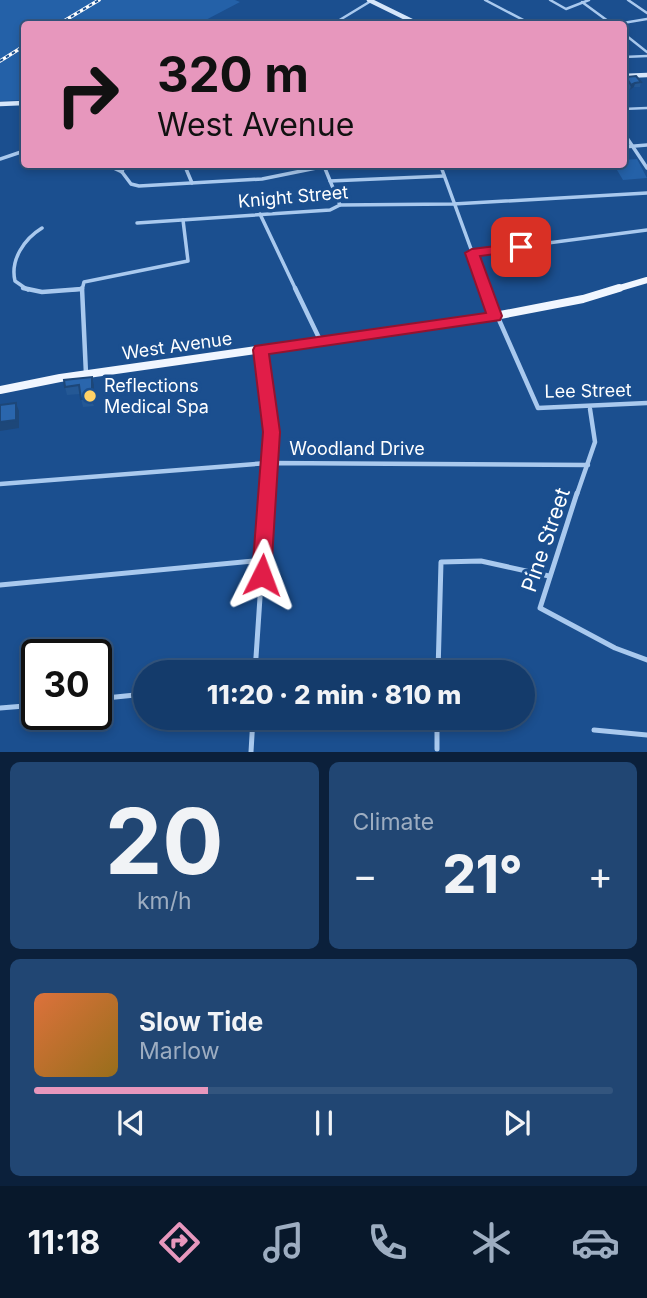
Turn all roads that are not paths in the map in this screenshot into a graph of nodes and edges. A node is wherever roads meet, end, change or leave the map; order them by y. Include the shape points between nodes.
1 (485, 0) edge
2 (550, 0) edge
3 (589, 0) edge
4 (628, 0) edge
5 (370, 1) edge
6 (580, 1) edge
7 (647, 13) edge
8 (647, 19) edge
9 (338, 21) edge
10 (412, 21) edge
11 (525, 21) edge
12 (610, 21) edge
13 (627, 22) edge
14 (627, 36) edge
15 (647, 54) edge
16 (627, 56) edge
17 (647, 75) edge
18 (627, 76) edge
19 (21, 103) edge
20 (0, 104) edge
21 (647, 108) edge
22 (627, 109) edge
23 (627, 138) edge
24 (647, 145) edge
25 (633, 146) junction
26 (627, 147) edge
27 (21, 152) edge
28 (0, 159) edge
29 (113, 168) edge
30 (122, 168) edge
31 (186, 168) edge
32 (307, 168) edge
33 (325, 168) edge
34 (441, 168) edge
35 (647, 169) edge
36 (121, 172) junction
37 (444, 176) junction
38 (330, 181) junction
39 (192, 183) junction
40 (647, 193) edge
41 (453, 204) junction
42 (340, 205) junction
43 (260, 214) junction
44 (183, 220) junction
45 (136, 222) dead end
46 (42, 228) dead end
47 (647, 230) edge
48 (472, 253) junction
49 (647, 280) edge
50 (82, 289) junction
51 (495, 316) junction
52 (321, 341) junction
53 (261, 350) junction
54 (86, 374) junction
55 (0, 390) edge
56 (647, 403) edge
57 (590, 408) junction
58 (268, 463) junction
59 (588, 465) junction
60 (0, 484) edge
61 (262, 560) junction
62 (549, 576) junction
63 (0, 585) edge
64 (256, 660) edge
65 (438, 660) edge
66 (647, 660) edge
67 (133, 695) edge
68 (112, 697) edge
69 (21, 706) edge
70 (0, 708) edge
71 (252, 730) edge
72 (437, 730) edge
73 (594, 730) dead end
74 (647, 735) edge
75 (437, 748) dead end
76 (251, 752) edge

1 - 11 street
2 - 6 street via 566,9
3 - 6 street
4 - 7 street
5 - 9 street
5 - 10 main road
6 - 12 street
8 - 13 street
14 - 15 street
15 - 16 street
17 - 18 main road
19 - 20 main road
21 - 22 street
23 - 25 street
24 - 25 street
25 - 26 street
25 - 35 street
27 - 28 street
29 - 36 street
30 - 36 street
31 - 39 street
32 - 39 street via 262,179
33 - 38 street
34 - 37 street, Lee Street
36 - 39 street via 139,186
37 - 38 street
37 - 41 street, Lee Street
38 - 42 street
40 - 41 street, Knight Street
41 - 42 street, Knight Street
41 - 48 street, Lee Street
42 - 43 street, Knight Street via 330,210
43 - 44 street, Knight Street
43 - 52 street
44 - 45 street, Knight Street
44 - 50 street via 188,261 85,282
46 - 50 street via 30,235 15,259 12,275 16,283 29,290
47 - 48 street
48 - 51 street, Lee Street
49 - 51 main road, West Avenue via 583,299
50 - 54 street
51 - 52 main road, West Avenue
51 - 57 street, Lee Street via 538,408
52 - 53 main road, West Avenue
53 - 54 main road, West Avenue
53 - 58 street via 271,420
54 - 55 main road, West Avenue
56 - 57 street, Lee Street
57 - 59 street, Pine Street via 594,442
58 - 59 street, Woodland Drive
58 - 60 street, Woodland Drive
58 - 61 street
59 - 62 street, Pine Street
61 - 63 street
61 - 64 street
62 - 65 street via 463,560 441,562
62 - 66 street, Pine Street via 540,601 545,613
67 - 68 street
69 - 70 street
71 - 76 street
72 - 75 street
73 - 74 street

